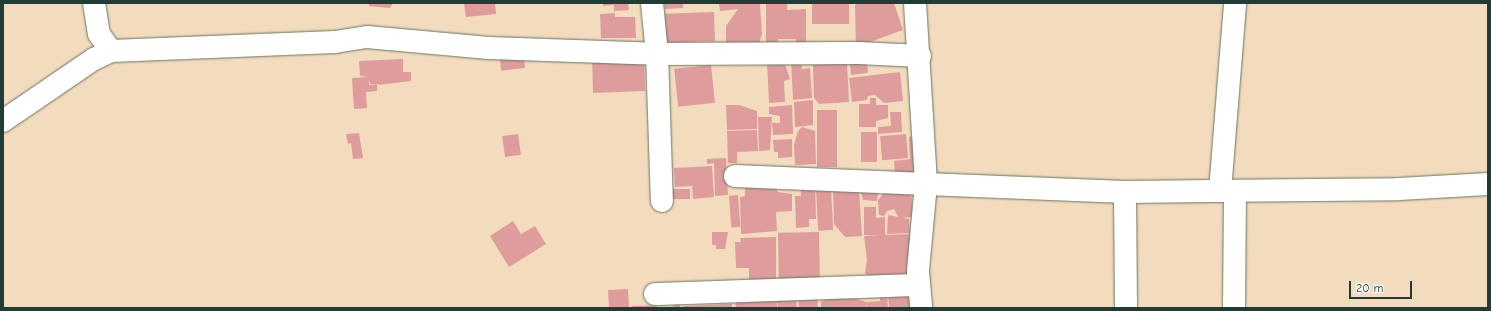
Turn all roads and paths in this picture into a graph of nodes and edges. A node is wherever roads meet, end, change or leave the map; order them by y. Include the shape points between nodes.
1 (94, 3) edge
2 (652, 3) edge
3 (915, 3) edge
4 (1234, 3) edge
5 (111, 51) junction
6 (657, 54) junction
7 (920, 56) junction
8 (3, 121) edge
9 (735, 176) dead end
10 (926, 184) junction
11 (1488, 184) edge
12 (1228, 191) junction
13 (1125, 192) junction
14 (662, 201) dead end
15 (919, 285) junction
16 (655, 294) dead end
17 (920, 308) edge
18 (1126, 308) edge
19 (1234, 308) edge

1 - 5 street via 99,34
2 - 6 street
3 - 7 street
4 - 12 street
5 - 6 street via 335,42 367,37 490,48
5 - 8 street via 94,59
6 - 7 street via 859,53
6 - 14 street
7 - 10 street
9 - 10 street
10 - 13 street
10 - 15 street
11 - 12 street via 1399,189
12 - 13 street
12 - 19 street
13 - 18 street
15 - 16 street
15 - 17 street

